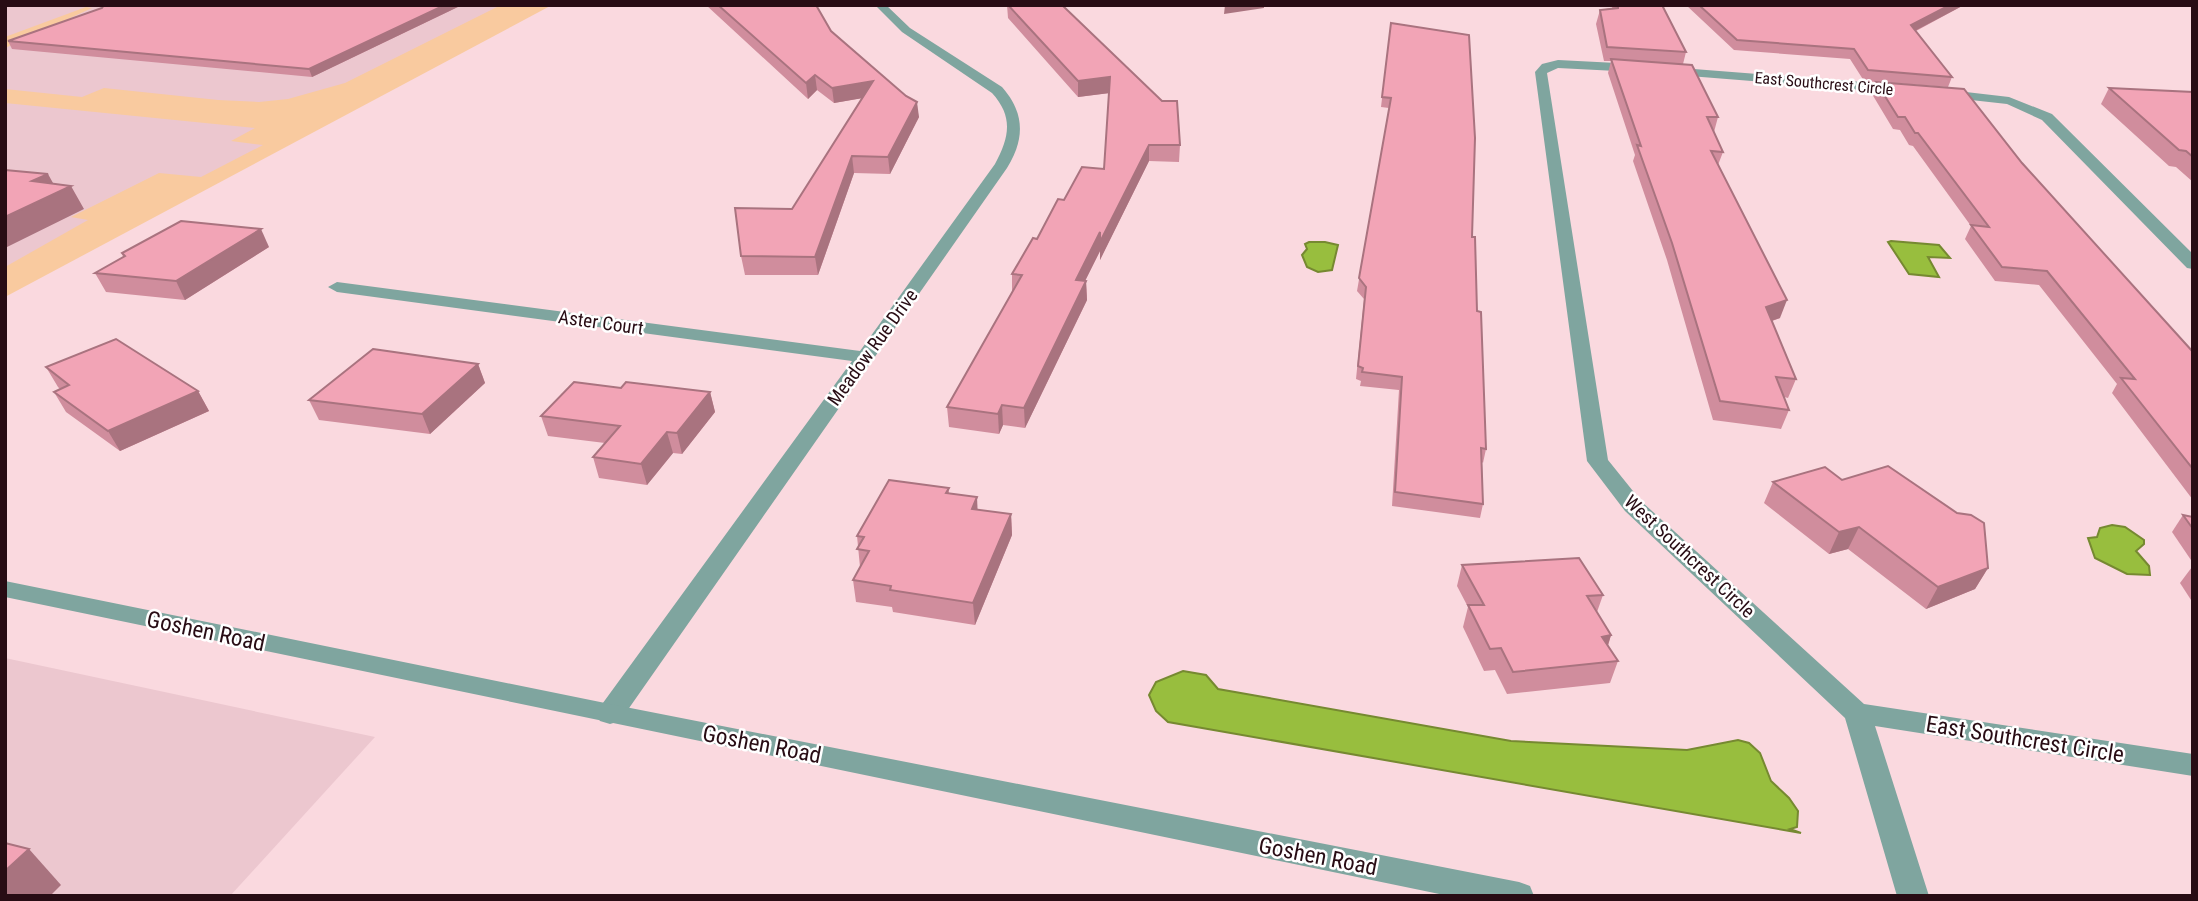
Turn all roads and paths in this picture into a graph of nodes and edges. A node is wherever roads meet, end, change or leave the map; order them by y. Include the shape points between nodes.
1 (880, 5) edge
2 (1558, 64) joint
3 (2193, 264) edge
4 (337, 287) dead end
5 (865, 357) junction
6 (5, 589) edge
7 (1857, 713) junction
8 (610, 714) junction
9 (2193, 765) edge
10 (1519, 896) edge
11 (1913, 896) edge

1 - 5 street, Meadow Rue Drive via 906,30 1000,92 1014,119 1013,143
2 - 3 street, East Southcrest Circle via 1920,91 2019,103 2040,113
2 - 7 street, West Southcrest Circle via 1541,72 1598,461 1633,506
4 - 5 street, Aster Court
5 - 8 street, Meadow Rue Drive
6 - 8 street, Goshen Road
7 - 9 street, East Southcrest Circle
7 - 11 street
8 - 10 street, Goshen Road

